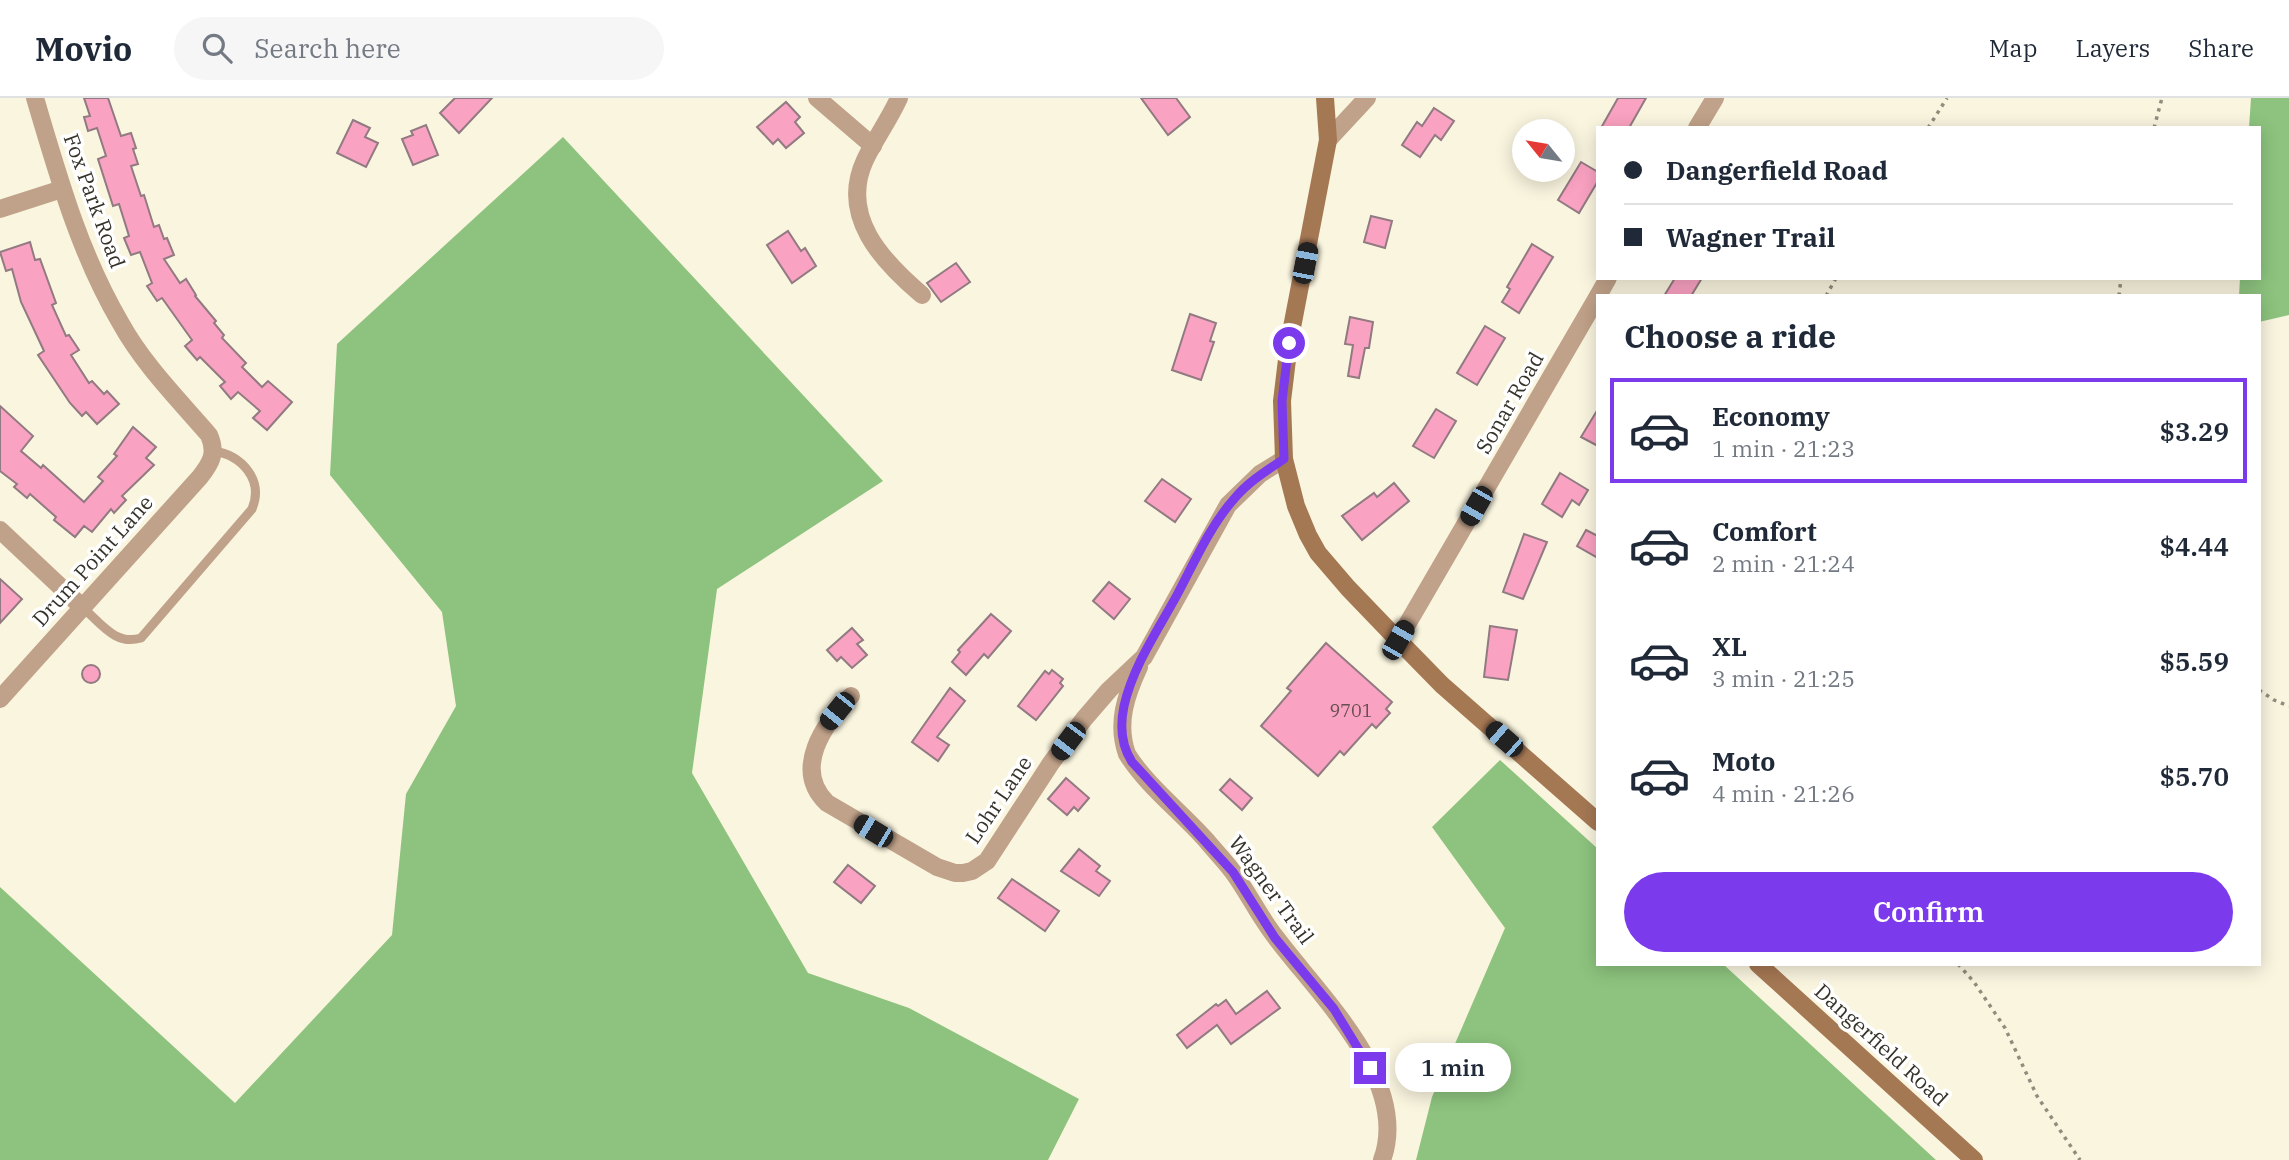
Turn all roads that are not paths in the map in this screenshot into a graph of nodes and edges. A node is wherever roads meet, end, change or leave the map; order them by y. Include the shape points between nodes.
1 (35, 98) edge
2 (817, 98) edge
3 (899, 98) edge
4 (1325, 98) edge
5 (1367, 98) edge
6 (1715, 98) edge
7 (1698, 126) edge
8 (1328, 140) junction
9 (873, 146) junction
10 (62, 188) junction
11 (0, 209) edge
12 (922, 295) dead end
13 (1596, 299) edge
14 (214, 452) junction
15 (1284, 459) junction
16 (0, 530) edge
17 (82, 607) junction
18 (1398, 640) junction
19 (1144, 657) junction
20 (851, 696) dead end
21 (0, 699) edge
22 (1596, 820) edge
23 (1760, 966) edge
24 (1382, 1160) edge
25 (1974, 1160) edge

1 - 10 street, Fox Park Road
2 - 9 street
3 - 9 street
4 - 8 street
5 - 8 street
6 - 7 street
8 - 15 street via 1289,343 1282,401
9 - 12 street via 855,187 857,209 875,245
10 - 11 street
10 - 14 street, Fox Park Road via 79,239 120,323 140,354 209,435
13 - 18 street, Sonar Road
14 - 17 street, Drum Point Lane via 200,477
14 - 17 lane via 227,453 251,475 257,498 252,509 141,638 121,640
15 - 18 street via 1296,506 1318,553
15 - 19 street, Lohr Lane via 1228,505
16 - 17 street
17 - 21 street, Drum Point Lane
18 - 22 street via 1442,685
19 - 20 street, Lohr Lane via 1084,719 987,861 963,873 926,862 817,794 812,770 819,739 825,725
19 - 24 street, Wagner Trail via 1122,717 1127,754 1233,872 1275,938 1353,1037 1385,1109 1387,1144
23 - 25 street, Dangerfield Road

